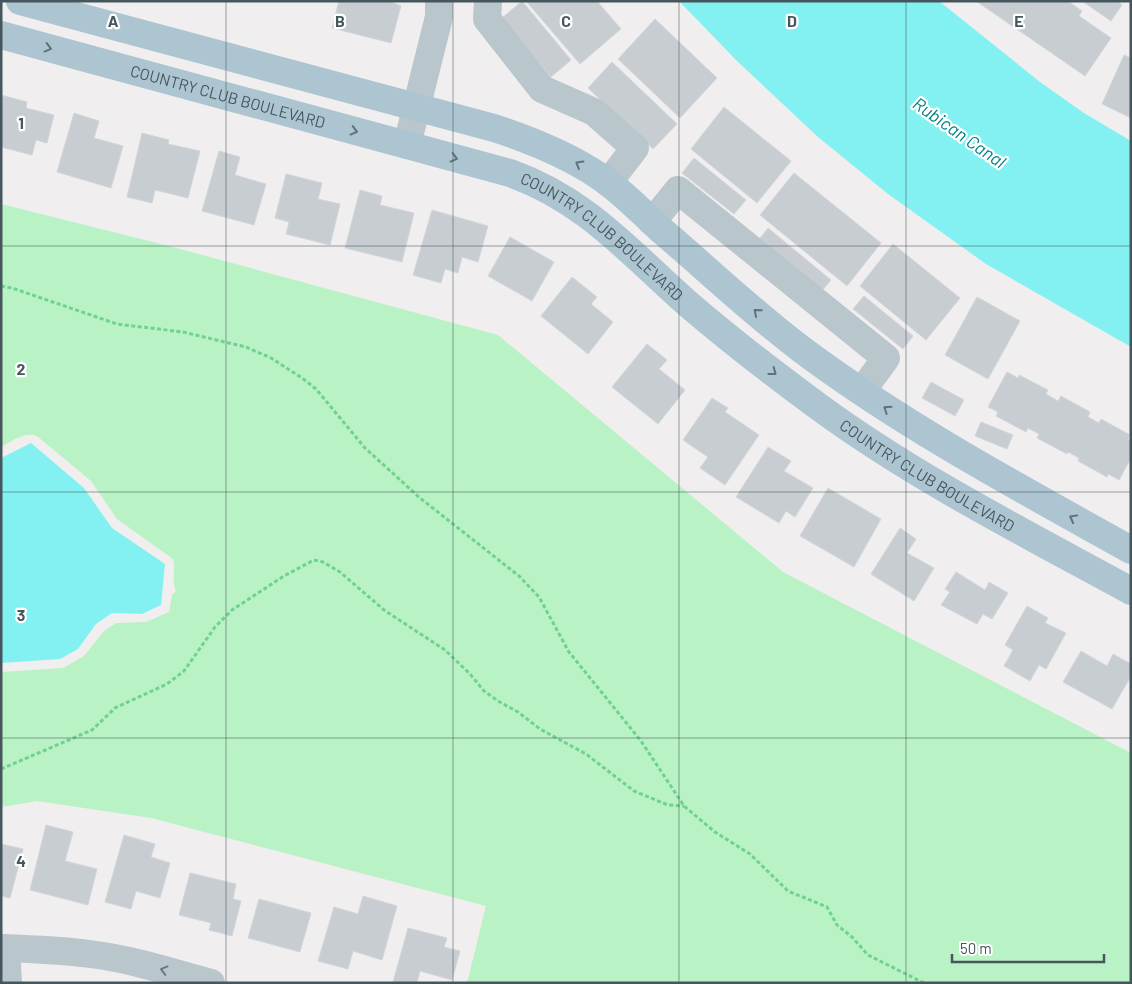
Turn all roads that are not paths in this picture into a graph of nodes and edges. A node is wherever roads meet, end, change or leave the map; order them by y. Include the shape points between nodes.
1 (20, 1) edge
2 (439, 1) edge
3 (488, 1) edge
4 (1, 36) edge
5 (416, 108) junction
6 (407, 145) junction
7 (608, 183) junction
8 (652, 222) junction
9 (862, 391) junction
10 (921, 430) junction
11 (901, 461) junction
12 (1104, 535) junction
13 (1131, 550) edge
14 (1086, 566) junction
15 (1131, 591) edge
16 (4, 948) edge
17 (8, 983) edge
18 (211, 983) edge

1 - 5 main road, COUNTRY CLUB BOULEVARD
2 - 5 street via 439,17
3 - 7 street via 487,19 542,88 594,112 635,148
4 -> 6 main road, COUNTRY CLUB BOULEVARD
5 - 6 street
7 -> 5 main road, COUNTRY CLUB BOULEVARD via 566,156 531,140
6 -> 11 main road, COUNTRY CLUB BOULEVARD via 525,178 573,203 740,347 819,407
7 - 8 main road, COUNTRY CLUB BOULEVARD
9 -> 8 main road, COUNTRY CLUB BOULEVARD via 800,348
8 - 9 street via 678,190 886,358
10 -> 9 main road, COUNTRY CLUB BOULEVARD
10 - 11 main road
12 -> 10 main road, COUNTRY CLUB BOULEVARD
11 - 14 main road, COUNTRY CLUB BOULEVARD
12 - 13 main road, COUNTRY CLUB BOULEVARD
12 - 14 main road
14 - 15 main road, COUNTRY CLUB BOULEVARD
16 - 17 street
18 -> 16 street via 136,962 92,954

